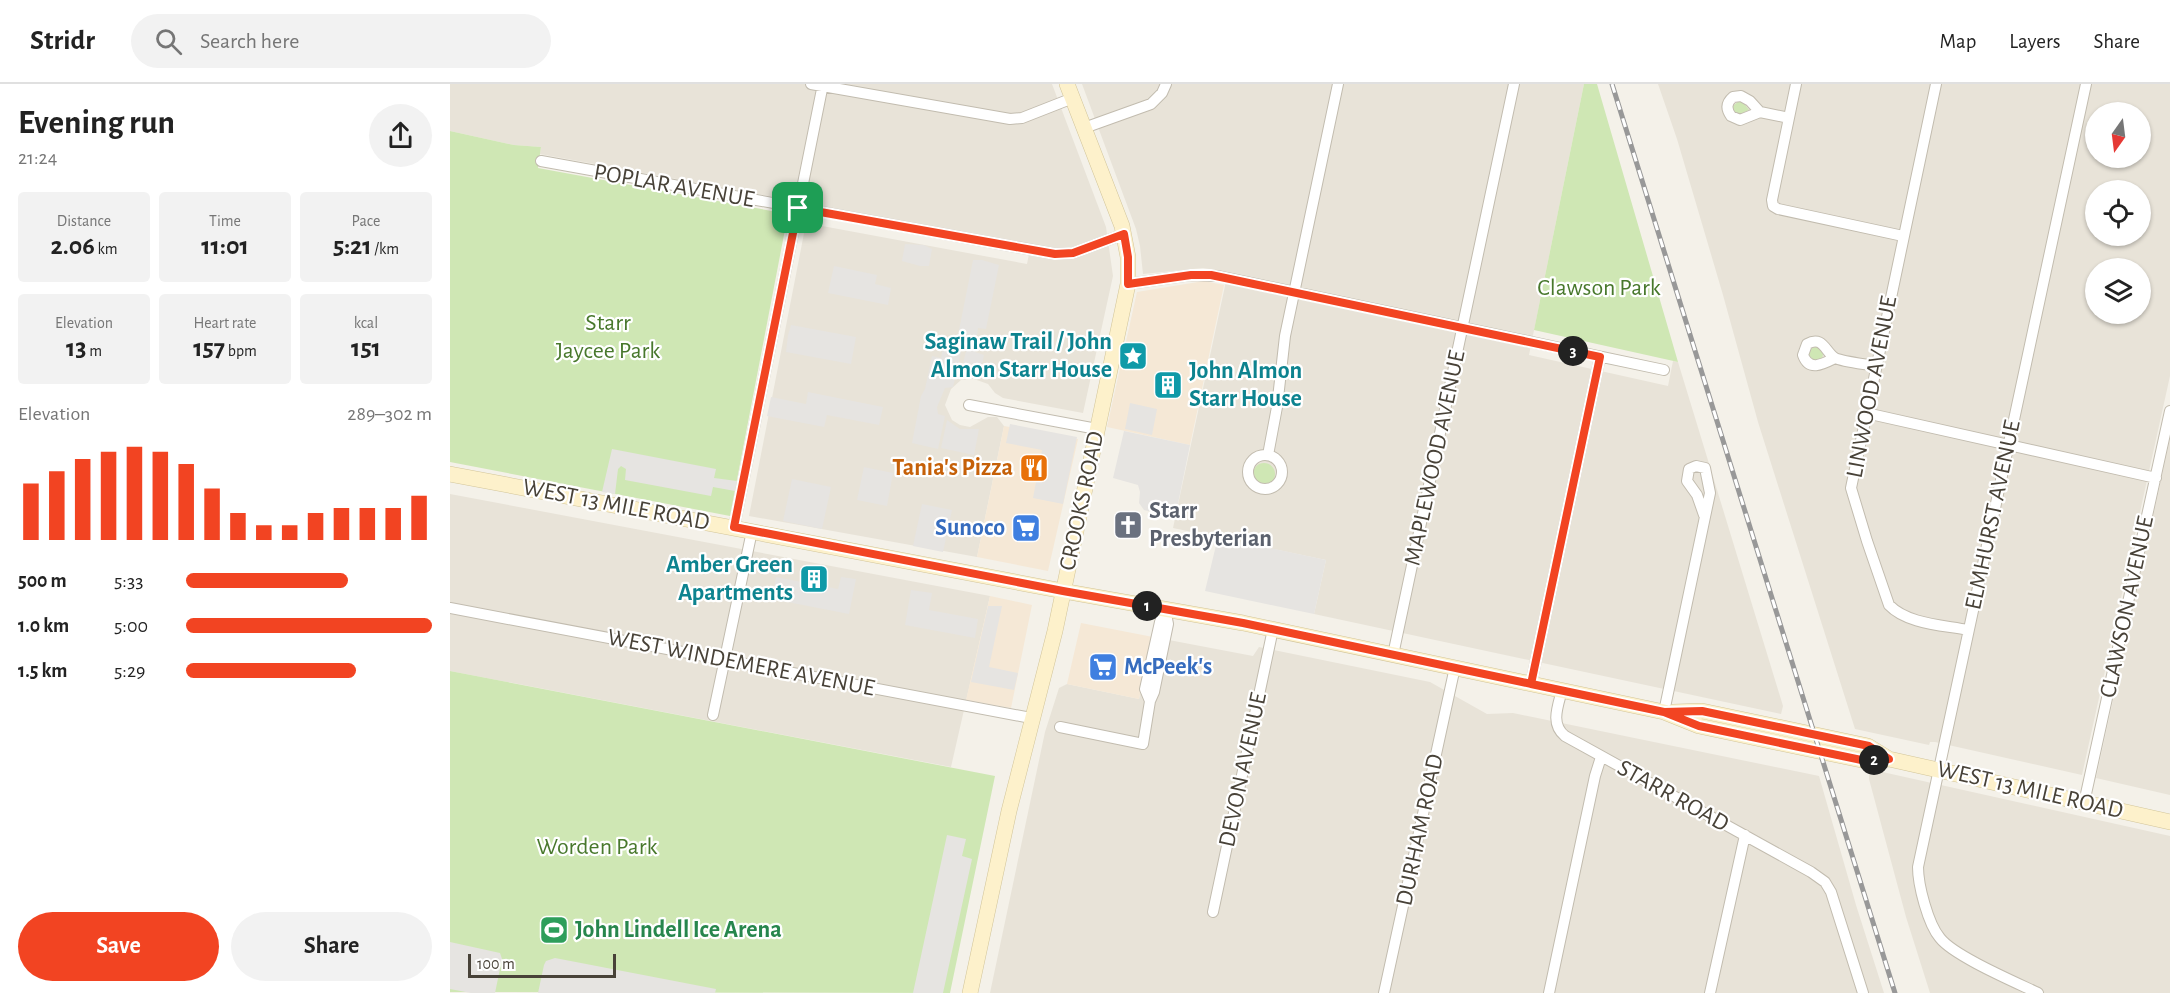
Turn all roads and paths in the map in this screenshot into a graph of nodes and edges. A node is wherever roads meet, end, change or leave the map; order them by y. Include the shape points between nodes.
1 (811, 84) edge
2 (1166, 84) edge
3 (1338, 84) edge
4 (1514, 84) edge
5 (1796, 84) edge
6 (1936, 84) edge
7 (2086, 84) edge
8 (823, 85) edge
9 (1070, 91) edge
10 (1760, 112) dead end
11 (1789, 118) junction
12 (1084, 128) junction
13 (541, 161) dead end
14 (798, 208) junction
15 (1124, 234) junction
16 (1903, 236) junction
17 (1128, 284) junction
18 (1295, 292) junction
19 (1463, 328) junction
20 (1600, 357) junction
21 (1835, 358) dead end
22 (1875, 366) junction
23 (1664, 370) dead end
24 (969, 405) dead end
25 (2170, 411) edge
26 (1866, 413) junction
27 (1097, 429) junction
28 (2008, 444) junction
29 (1268, 455) dead end
30 (450, 474) edge
31 (2156, 478) junction
32 (1704, 515) dead end
33 (734, 527) junction
34 (752, 531) junction
35 (1063, 591) junction
36 (450, 608) edge
37 (1166, 609) junction
38 (1273, 629) junction
39 (1968, 630) junction
40 (1393, 655) junction
41 (724, 660) junction
42 (1455, 667) junction
43 (1531, 684) junction
44 (1562, 690) junction
45 (1664, 712) junction
46 (713, 715) dead end
47 (1031, 718) junction
48 (1060, 727) dead end
49 (1601, 757) junction
50 (1938, 770) junction
51 (2084, 802) junction
52 (2170, 822) edge
53 (1745, 835) junction
54 (1213, 912) dead end
55 (970, 993) edge
56 (1384, 993) edge
57 (1549, 993) edge
58 (1710, 993) edge
59 (1863, 993) edge
60 (2038, 993) edge

1 - 8 street
2 - 12 street via 1151,104
3 - 18 street
4 - 19 street, MAPLEWOOD AVENUE
5 - 11 street
6 - 16 street, LINWOOD AVENUE
7 - 28 street, ELMHURST AVENUE
8 - 9 street via 1010,119 1022,118
8 - 14 street
9 - 12 main road, CROOKS ROAD
10 - 11 street
11 - 16 street via 1773,206
12 - 15 main road, CROOKS ROAD
13 - 14 street, POPLAR AVENUE
14 - 15 street, POPLAR AVENUE via 1055,254 1073,253
14 - 33 street
15 - 17 main road, CROOKS ROAD
16 - 22 street, LINWOOD AVENUE
17 - 18 street via 1211,275
17 - 27 main road, CROOKS ROAD
18 - 19 street
18 - 29 street
19 - 20 street
19 - 40 street, MAPLEWOOD AVENUE
20 - 23 street
20 - 43 street
21 - 22 street
22 - 26 street, LINWOOD AVENUE
24 - 27 street
25 - 31 street, CLAWSON AVENUE
26 - 28 street
26 - 39 street, LINWOOD AVENUE via 1851,488 1885,598 1896,611 1908,617
27 - 35 main road, CROOKS ROAD
28 - 31 street
28 - 39 street, ELMHURST AVENUE
30 - 33 main road, WEST 13 MILE ROAD
31 - 51 street, CLAWSON AVENUE
32 - 45 street
33 - 34 main road, WEST 13 MILE ROAD
34 - 35 main road, WEST 13 MILE ROAD
34 - 41 street
35 - 37 main road, WEST 13 MILE ROAD
35 - 47 main road, CROOKS ROAD
36 - 41 street, WEST WINDEMERE AVENUE
37 - 38 main road, WEST 13 MILE ROAD
37 - 48 street via 1145,689 1150,701 1143,744
38 - 40 main road, WEST 13 MILE ROAD
38 - 54 street, DEVON AVENUE
39 - 50 street, ELMHURST AVENUE
40 - 42 main road, WEST 13 MILE ROAD
41 - 46 street
41 - 47 street, WEST WINDEMERE AVENUE
42 - 43 main road, WEST 13 MILE ROAD
42 - 56 street, DURHAM ROAD
43 - 44 main road, WEST 13 MILE ROAD
44 - 45 main road, WEST 13 MILE ROAD
44 - 49 street, STARR ROAD via 1557,728
45 - 50 main road, WEST 13 MILE ROAD via 1702,711 1869,746 1889,759
47 - 55 main road, CROOKS ROAD
49 - 53 street, STARR ROAD
49 - 57 street
50 - 51 main road, WEST 13 MILE ROAD
50 - 60 street, ELMHURST AVENUE via 1918,872 1931,923 1944,943
51 - 52 main road, WEST 13 MILE ROAD
53 - 58 street
53 - 59 street, STARR ROAD via 1825,882

